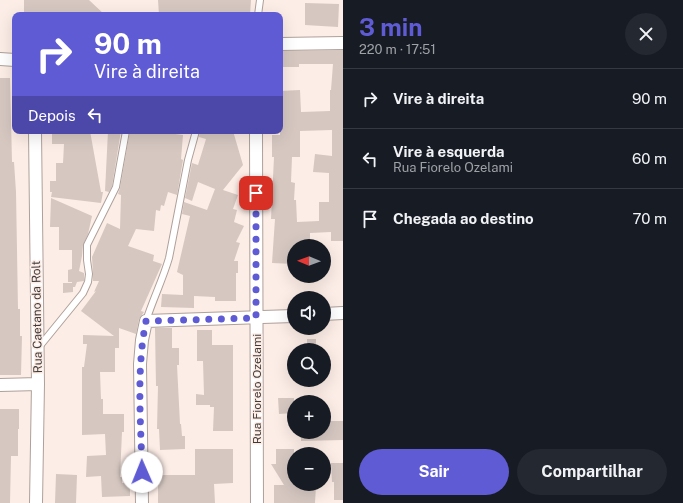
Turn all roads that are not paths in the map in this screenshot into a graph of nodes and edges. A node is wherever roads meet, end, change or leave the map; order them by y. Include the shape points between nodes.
1 (260, 0) edge
2 (258, 12) edge
3 (343, 43) edge
4 (283, 44) edge
5 (0, 59) edge
6 (12, 60) edge
7 (35, 134) edge
8 (126, 134) edge
9 (195, 134) edge
10 (256, 134) edge
11 (343, 313) edge
12 (331, 314) edge
13 (287, 316) edge
14 (256, 318) junction
15 (146, 321) junction
16 (38, 348) junction
17 (38, 384) junction
18 (0, 385) edge
19 (36, 503) edge
20 (142, 503) edge
21 (257, 503) edge

1 - 2 lane
3 - 4 street
5 - 6 street
7 - 16 street, Rua Caetano da Rolt
8 - 16 lane via 116,187 87,245 88,282 83,293
9 - 15 lane via 169,258
10 - 14 street, Rua Fiorelo Ozelami
11 - 12 street
13 - 14 street
14 - 15 street
14 - 21 street, Rua Fiorelo Ozelami
15 - 20 street via 140,364
16 - 17 street, Rua Caetano da Rolt
17 - 18 street
17 - 19 street, Rua Caetano da Rolt

